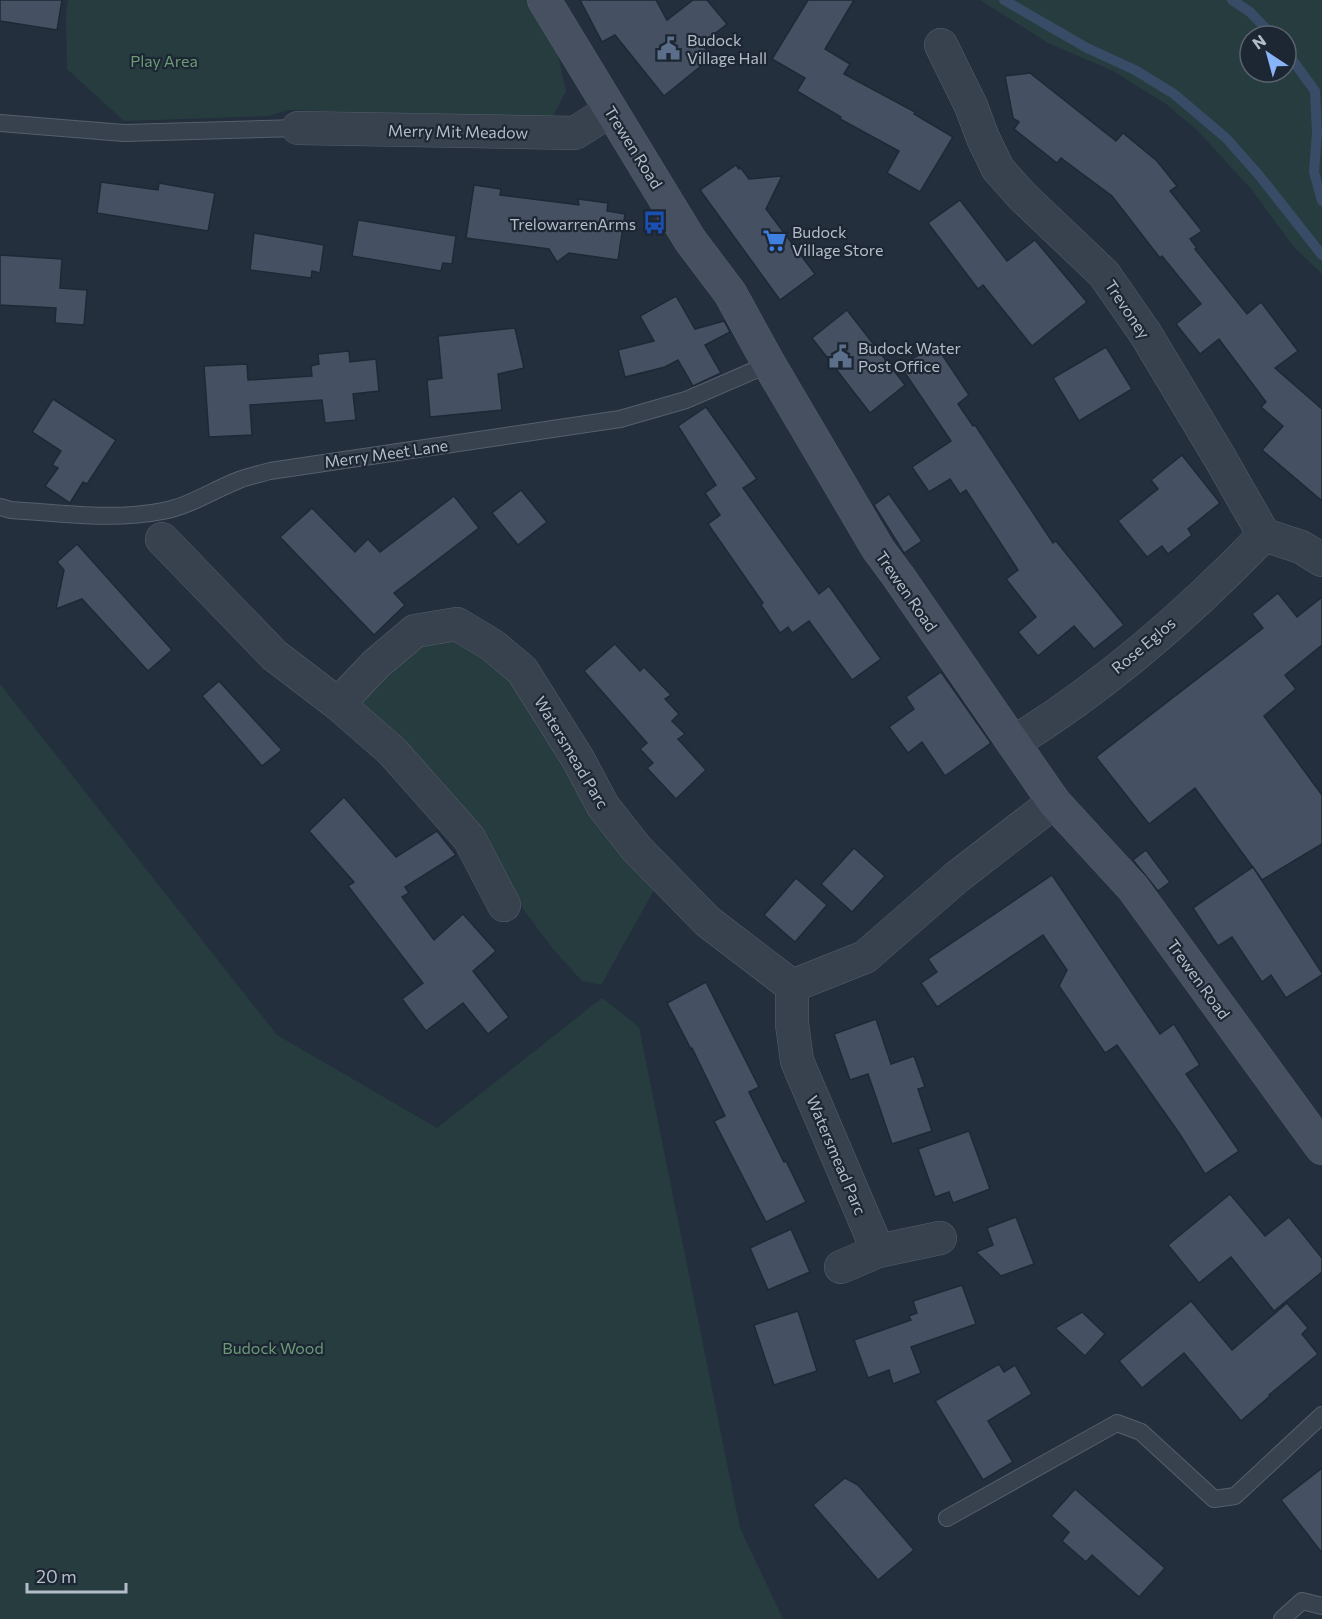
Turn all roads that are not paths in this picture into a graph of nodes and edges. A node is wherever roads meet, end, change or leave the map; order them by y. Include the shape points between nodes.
1 (544, 0) edge
2 (941, 45) dead end
3 (611, 110) junction
4 (0, 123) edge
5 (298, 128) joint
6 (769, 364) junction
7 (0, 507) edge
8 (1264, 535) junction
9 (162, 539) dead end
10 (1322, 560) edge
11 (338, 704) junction
12 (1013, 743) junction
13 (1054, 802) junction
14 (504, 905) dead end
15 (792, 986) junction
16 (1322, 1148) edge
17 (940, 1238) dead end
18 (878, 1251) junction
19 (841, 1267) dead end
20 (1322, 1415) edge
21 (947, 1518) dead end
22 (1322, 1606) edge
23 (1282, 1619) edge

1 - 3 street, Trewen Road
2 - 8 street, Trevoney via 998,170 1104,274 1145,333
3 - 5 street, Merry Mit Meadow via 574,133
3 - 6 street, Trewen Road via 690,240 730,293
4 - 5 lane via 124,133
6 - 7 lane, Merry Meet Lane via 686,400 620,419 270,471 162,512 85,515
6 - 12 street, Trewen Road via 878,549
8 - 10 street via 1301,547
8 - 12 street, Rose Eglos via 1142,647 1077,700
9 - 11 street via 274,655
11 - 14 street via 392,751 469,838
11 - 15 street, Watersmead Parc via 375,664 415,631 457,624 492,645 522,670 603,806 636,849 707,921
12 - 13 street, Trewen Road
13 - 15 street via 957,877 865,957
13 - 16 street, Trewen Road via 1133,888
15 - 18 street, Watersmead Parc via 797,1061
17 - 18 street
18 - 19 street
20 - 21 lane via 1235,1496 1214,1499 1141,1432 1117,1423
22 - 23 lane via 1302,1601

